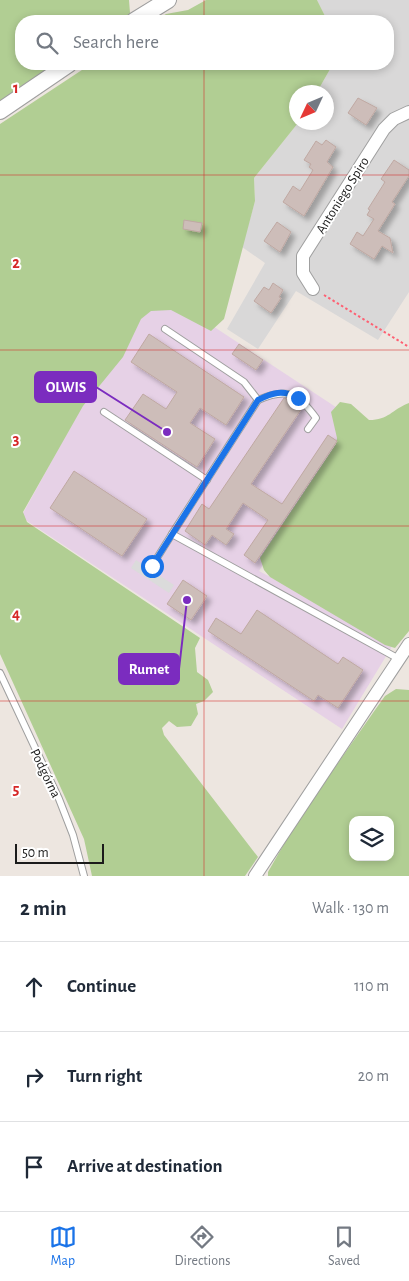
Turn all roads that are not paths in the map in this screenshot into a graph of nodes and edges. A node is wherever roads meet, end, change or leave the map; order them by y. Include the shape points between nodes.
1 (168, 0) edge
2 (144, 15) edge
3 (60, 70) edge
4 (0, 111) edge
5 (409, 112) edge
6 (313, 288) road end
7 (165, 329) dead end
8 (258, 400) junction
9 (104, 412) dead end
10 (308, 429) dead end
11 (207, 480) junction
12 (172, 534) junction
13 (152, 566) dead end
14 (409, 644) edge
15 (400, 659) junction
16 (0, 673) edge
17 (258, 874) edge
18 (84, 876) edge

1 - 2 street
3 - 4 street
5 - 6 street, Antoniego Spiro via 394,119 384,129 303,256 303,273
7 - 8 lane via 244,382
8 - 10 lane via 280,392 298,398 316,418
8 - 11 lane
9 - 11 lane
11 - 12 lane
12 - 13 lane
12 - 15 lane
14 - 15 street
15 - 17 street
16 - 18 lane, Podgórna via 74,835

